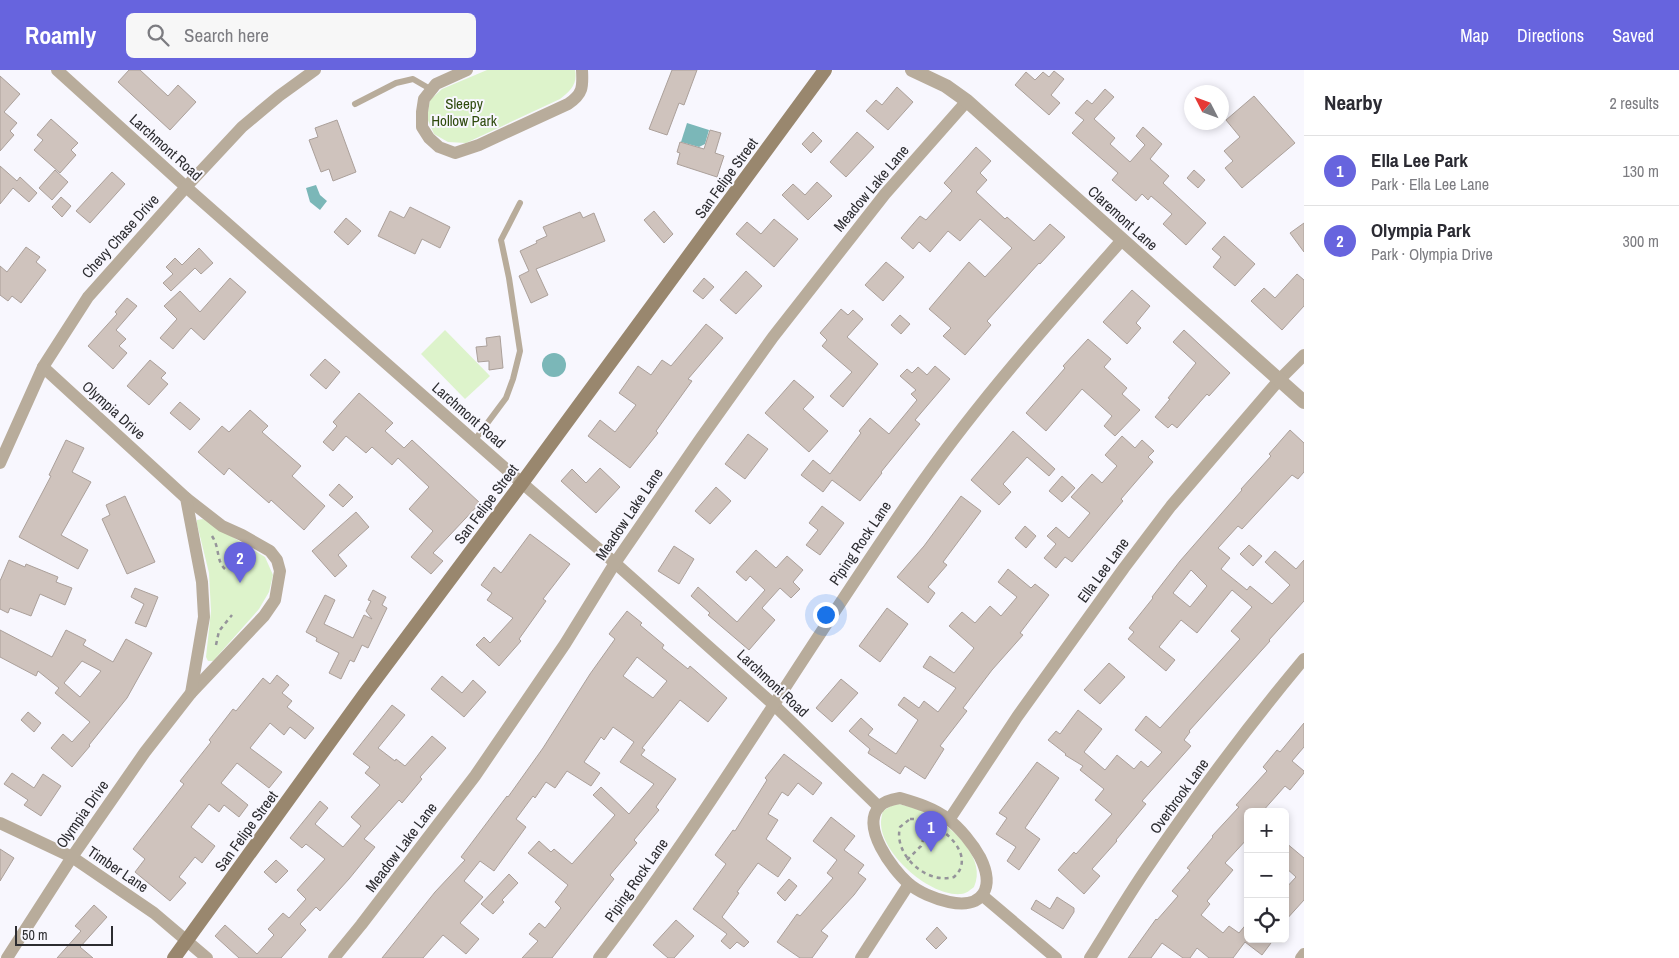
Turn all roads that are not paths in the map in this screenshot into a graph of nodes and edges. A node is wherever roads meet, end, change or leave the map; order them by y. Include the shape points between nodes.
1 (57, 70) edge
2 (314, 70) edge
3 (467, 70) edge
4 (582, 70) edge
5 (825, 70) edge
6 (912, 70) edge
7 (432, 90) junction
8 (967, 101) junction
9 (354, 104) dead end
10 (186, 188) junction
11 (520, 203) dead end
12 (1122, 240) junction
13 (1304, 355) edge
14 (43, 367) junction
15 (1280, 380) junction
16 (1304, 402) edge
17 (474, 441) junction
18 (0, 462) edge
19 (522, 483) junction
20 (186, 498) junction
21 (615, 562) junction
22 (1304, 660) edge
23 (191, 693) junction
24 (773, 704) junction
25 (879, 807) junction
26 (949, 820) junction
27 (0, 823) edge
28 (72, 857) junction
29 (909, 884) junction
30 (983, 896) junction
31 (188, 940) junction
32 (1304, 954) edge
33 (7, 958) edge
34 (174, 958) edge
35 (207, 958) edge
36 (334, 958) edge
37 (599, 958) edge
38 (861, 958) edge
39 (1056, 958) edge
40 (1090, 958) edge
41 (1301, 958) edge

1 - 10 street, Larchmont Road
2 - 10 street, Chevy Chase Drive via 242,127
3 - 7 street via 436,84
4 - 7 street via 583,84 573,101 455,153 439,147 422,127 424,99
5 - 19 main road, San Felipe Street
6 - 8 street, Claremont Lane via 946,86
7 - 9 lane via 413,79 396,83
8 - 12 street, Claremont Lane
8 - 21 street, Meadow Lake Lane via 885,194 774,337
10 - 14 street, Chevy Chase Drive via 88,297
10 - 17 street, Larchmont Road
11 - 17 lane via 501,240 520,351 506,398
12 - 15 street, Claremont Lane
12 - 24 street, Piping Rock Lane via 1050,320 929,472
13 - 15 street, Ella Lee Lane
14 - 18 street, Chevy Chase Drive
14 - 20 street, Olympia Drive
15 - 16 street, Claremont Lane
15 - 26 street, Ella Lee Lane via 1171,506 1124,568 1017,717
17 - 19 street, Larchmont Road
19 - 21 street, Larchmont Road
19 - 31 main road, San Felipe Street via 366,692
20 - 23 street, Olympia Drive via 202,582 204,617
20 - 23 street, Olympia Drive via 222,526 270,552 280,571 275,600 264,616
21 - 24 street, Larchmont Road
21 - 36 street, Meadow Lake Lane via 565,644 475,776
22 - 40 street, Overbrook Lane via 1208,782 1146,869
23 - 28 street, Olympia Drive via 145,752
24 - 25 street, Larchmont Road
24 - 37 street, Piping Rock Lane via 700,818
25 - 26 street via 900,798 916,802
25 - 29 street via 874,829 880,847 894,869
26 - 30 street via 980,857 987,885
27 - 28 street, Timber Lane
28 - 31 street, Timber Lane
28 - 33 street, Olympia Drive
29 - 30 street via 948,902 964,904
29 - 38 street
30 - 39 street
31 - 34 main road, San Felipe Street
31 - 35 street, Timber Lane
32 - 41 street

